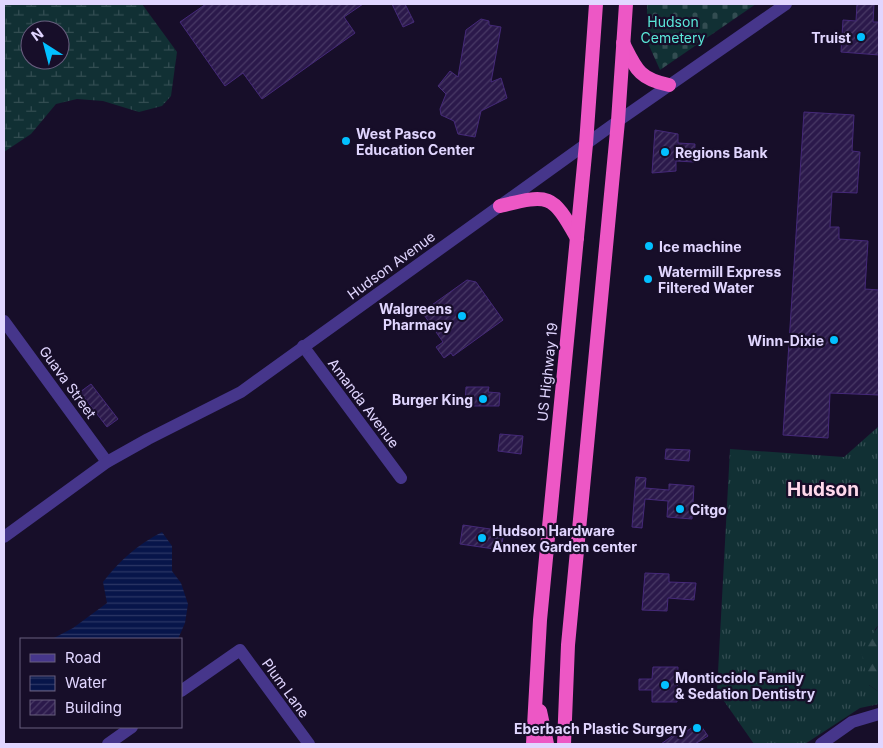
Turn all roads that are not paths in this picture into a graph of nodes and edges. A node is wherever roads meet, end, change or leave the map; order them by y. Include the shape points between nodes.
1 (596, 4) edge
2 (626, 4) edge
3 (786, 4) edge
4 (623, 43) junction
5 (669, 85) junction
6 (618, 121) junction
7 (586, 144) junction
8 (500, 206) junction
9 (577, 238) junction
10 (4, 321) edge
11 (303, 346) junction
12 (107, 462) junction
13 (401, 478) dead end
14 (4, 537) edge
15 (536, 688) junction
16 (182, 690) edge
17 (879, 714) edge
18 (131, 728) edge
19 (116, 742) edge
20 (309, 744) edge
21 (533, 744) edge
22 (547, 744) edge
23 (564, 744) edge
24 (820, 744) edge

1 - 7 highway, US Highway 19
2 - 4 highway
3 - 5 street, Hudson Avenue
4 - 5 highway via 642,76
4 - 6 highway
5 - 6 street, Hudson Avenue
6 - 7 street, Hudson Avenue
6 - 23 highway via 568,645
7 - 8 street, Hudson Avenue
7 - 9 highway, US Highway 19
8 - 9 highway via 535,197 547,199 556,204
8 - 11 street, Hudson Avenue
9 - 15 highway, US Highway 19
10 - 12 street, Guava Street
11 - 12 street, Hudson Avenue via 241,392
11 - 13 street, Amanda Avenue
12 - 14 street, Hudson Avenue
15 - 21 highway, US Highway 19
15 - 22 highway
16 - 20 street, Plum Lane via 240,650
17 - 24 street via 852,722
18 - 19 street

